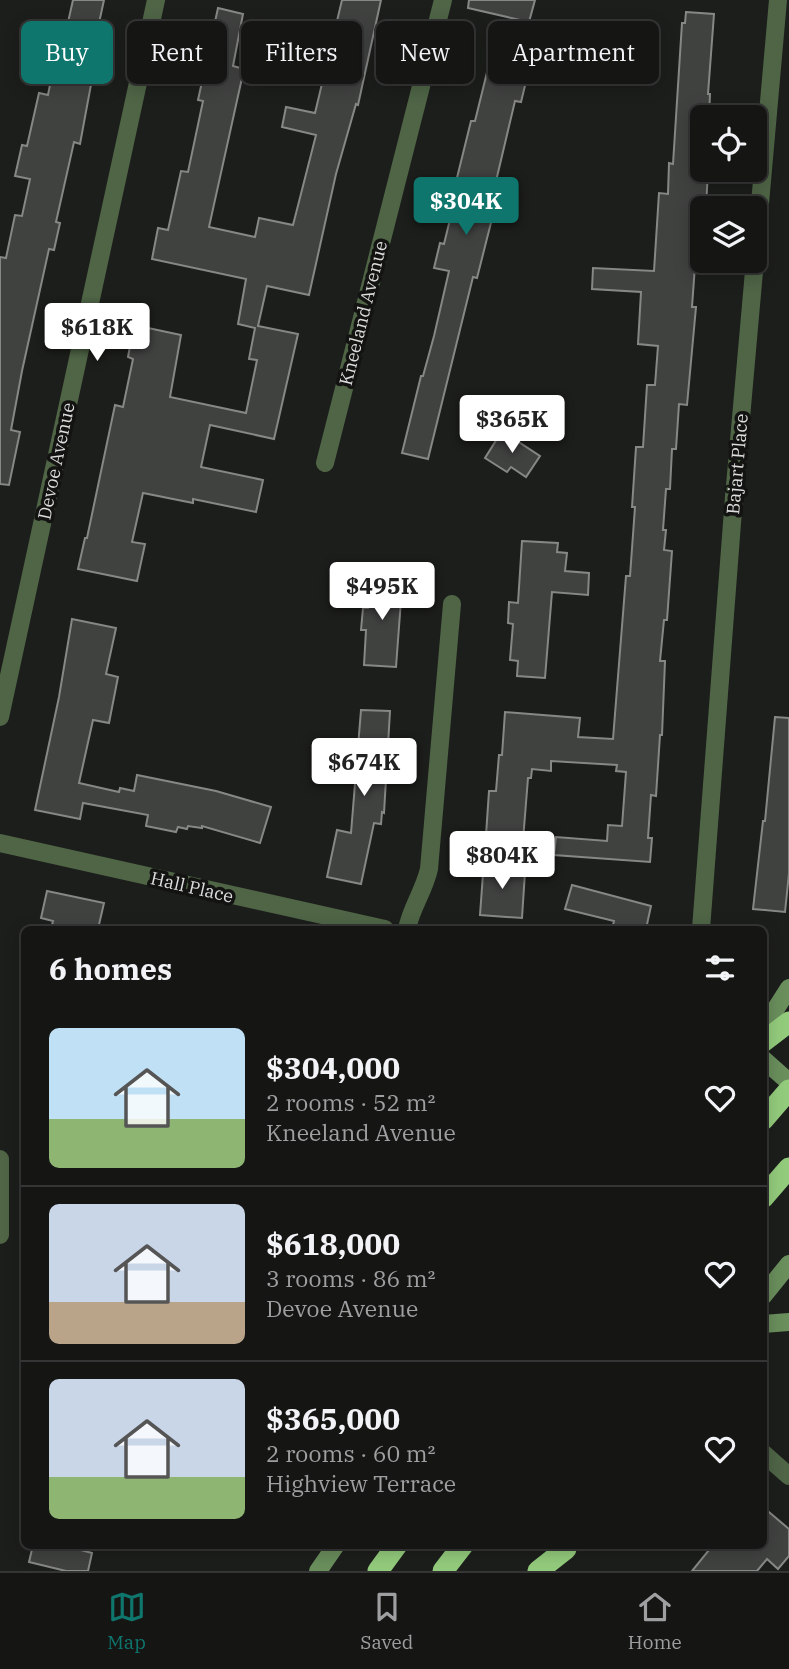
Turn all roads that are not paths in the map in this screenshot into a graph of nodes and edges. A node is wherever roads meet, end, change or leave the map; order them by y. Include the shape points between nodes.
1 (156, 0) edge
2 (443, 0) edge
3 (778, 0) edge
4 (325, 463) dead end
5 (452, 604) dead end
6 (0, 717) edge
7 (0, 843) edge
8 (372, 926) edge
9 (408, 926) edge
10 (702, 926) edge
11 (789, 988) edge
12 (789, 1022) edge
13 (767, 1023) edge
14 (767, 1039) edge
15 (767, 1062) edge
16 (789, 1082) edge
17 (789, 1090) edge
18 (767, 1115) edge
19 (0, 1159) edge
20 (789, 1168) edge
21 (767, 1193) edge
22 (0, 1235) edge
23 (789, 1264) edge
24 (767, 1291) edge
25 (789, 1322) edge
26 (767, 1324) edge
27 (767, 1457) edge
28 (789, 1476) edge
29 (333, 1549) edge
30 (394, 1549) edge
31 (460, 1549) edge
32 (565, 1549) edge
33 (566, 1549) edge
34 (318, 1571) edge
35 (379, 1571) edge
36 (443, 1571) edge
37 (538, 1571) edge
38 (558, 1571) edge

1 - 6 street, Devoe Avenue
2 - 4 street, Kneeland Avenue
3 - 10 street, Bajart Place
5 - 9 street via 429,869
7 - 8 street, Hall Place
11 - 13 main road
12 - 14 highway
15 - 16 main road
17 - 18 highway
19 - 22 street
20 - 21 highway
23 - 24 main road
25 - 26 main road
27 - 28 street
29 - 34 main road
30 - 35 highway
31 - 36 highway
32 - 37 highway
33 - 38 main road

